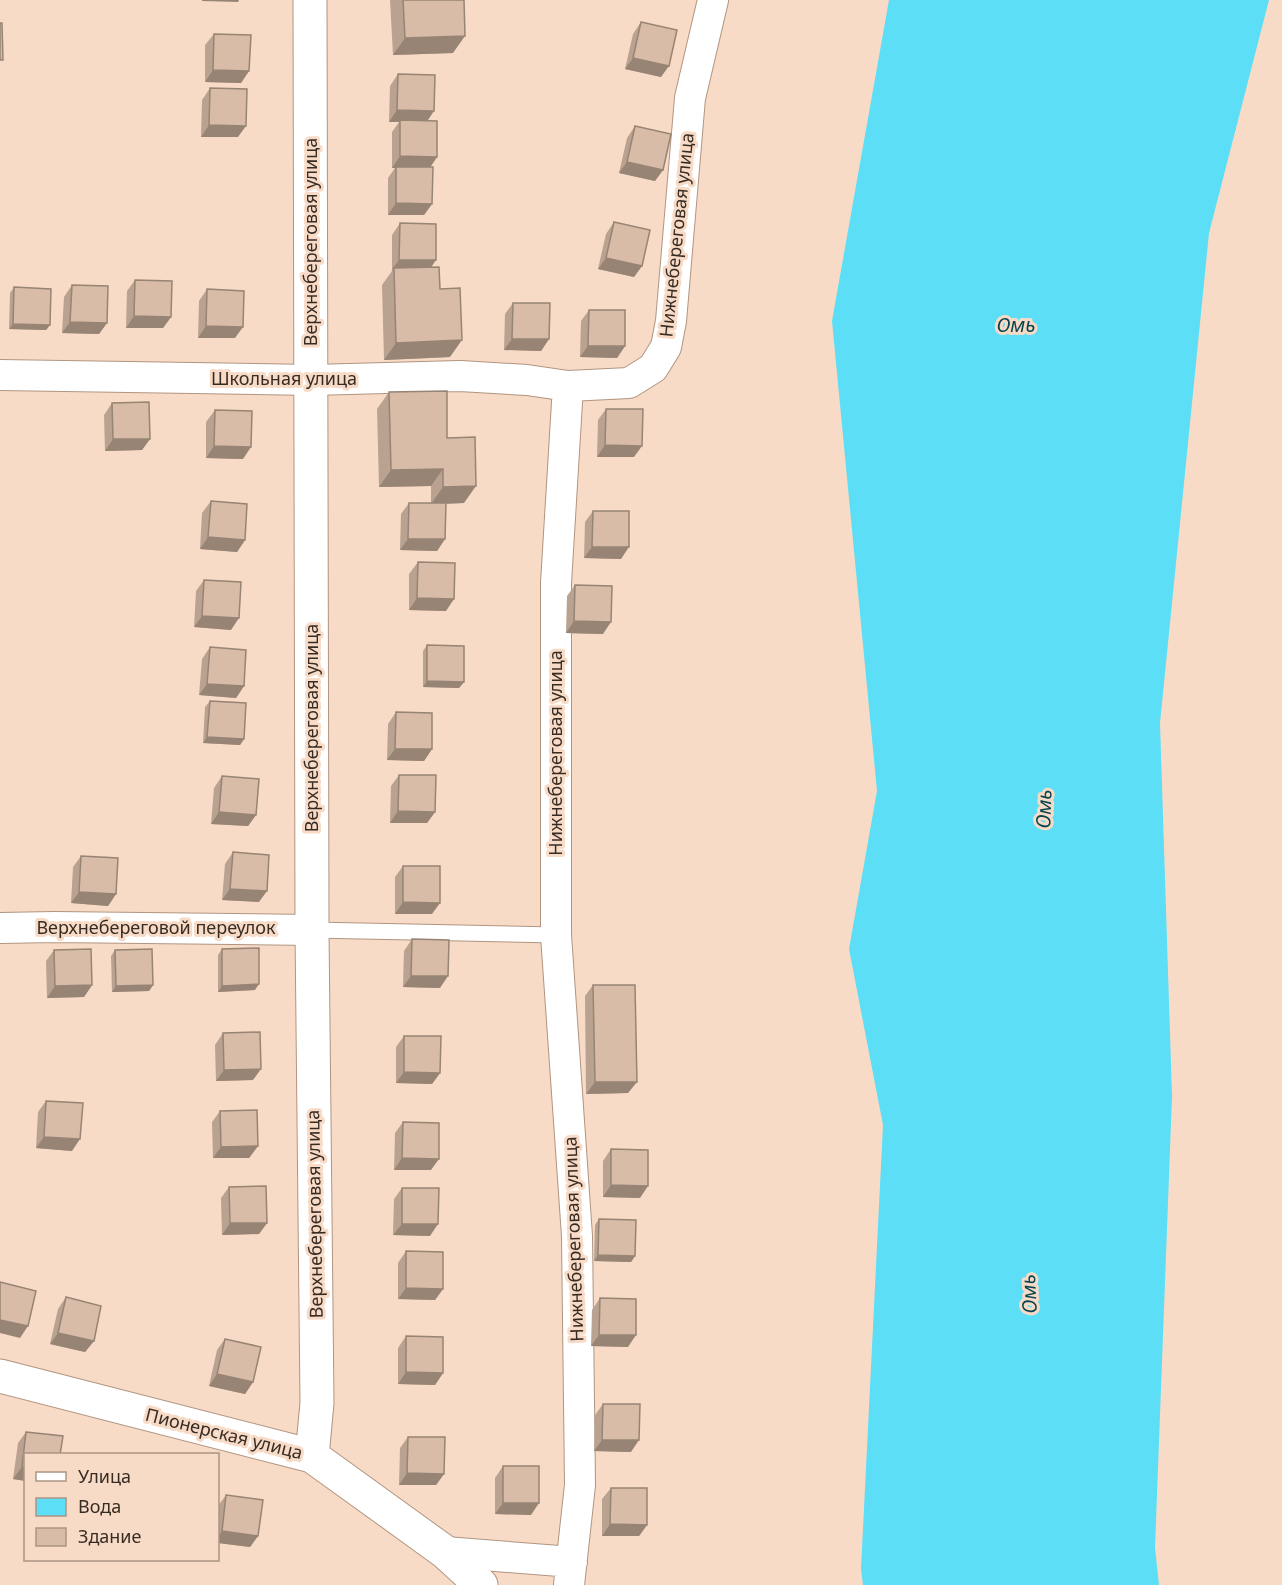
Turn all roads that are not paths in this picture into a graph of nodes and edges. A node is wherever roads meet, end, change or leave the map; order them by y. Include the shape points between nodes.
1 (310, 0) edge
2 (713, 0) edge
3 (0, 375) edge
4 (312, 380) junction
5 (568, 386) junction
6 (0, 928) edge
7 (312, 930) junction
8 (556, 935) junction
9 (0, 1376) edge
10 (312, 1456) junction
11 (445, 1552) junction
12 (571, 1574) edge
13 (481, 1585) edge

1 - 4 street, Верхнебереговая улица
2 - 5 street, Нижнебереговая улица via 690,98 666,346 653,368 629,383
3 - 4 street, Школьная улица
4 - 5 street, Школьная улица via 460,376
4 - 7 street, Верхнебереговая улица
5 - 8 street, Нижнебереговая улица via 556,583
6 - 7 street, Верхнебереговой переулок
7 - 8 lane
7 - 10 street, Верхнебереговая улица via 317,1403
8 - 12 street, Нижнебереговая улица via 578,1236 580,1485
9 - 10 street, Пионерская улица
10 - 11 street, Пионерская улица
11 - 12 street
11 - 13 street, Пионерская улица

